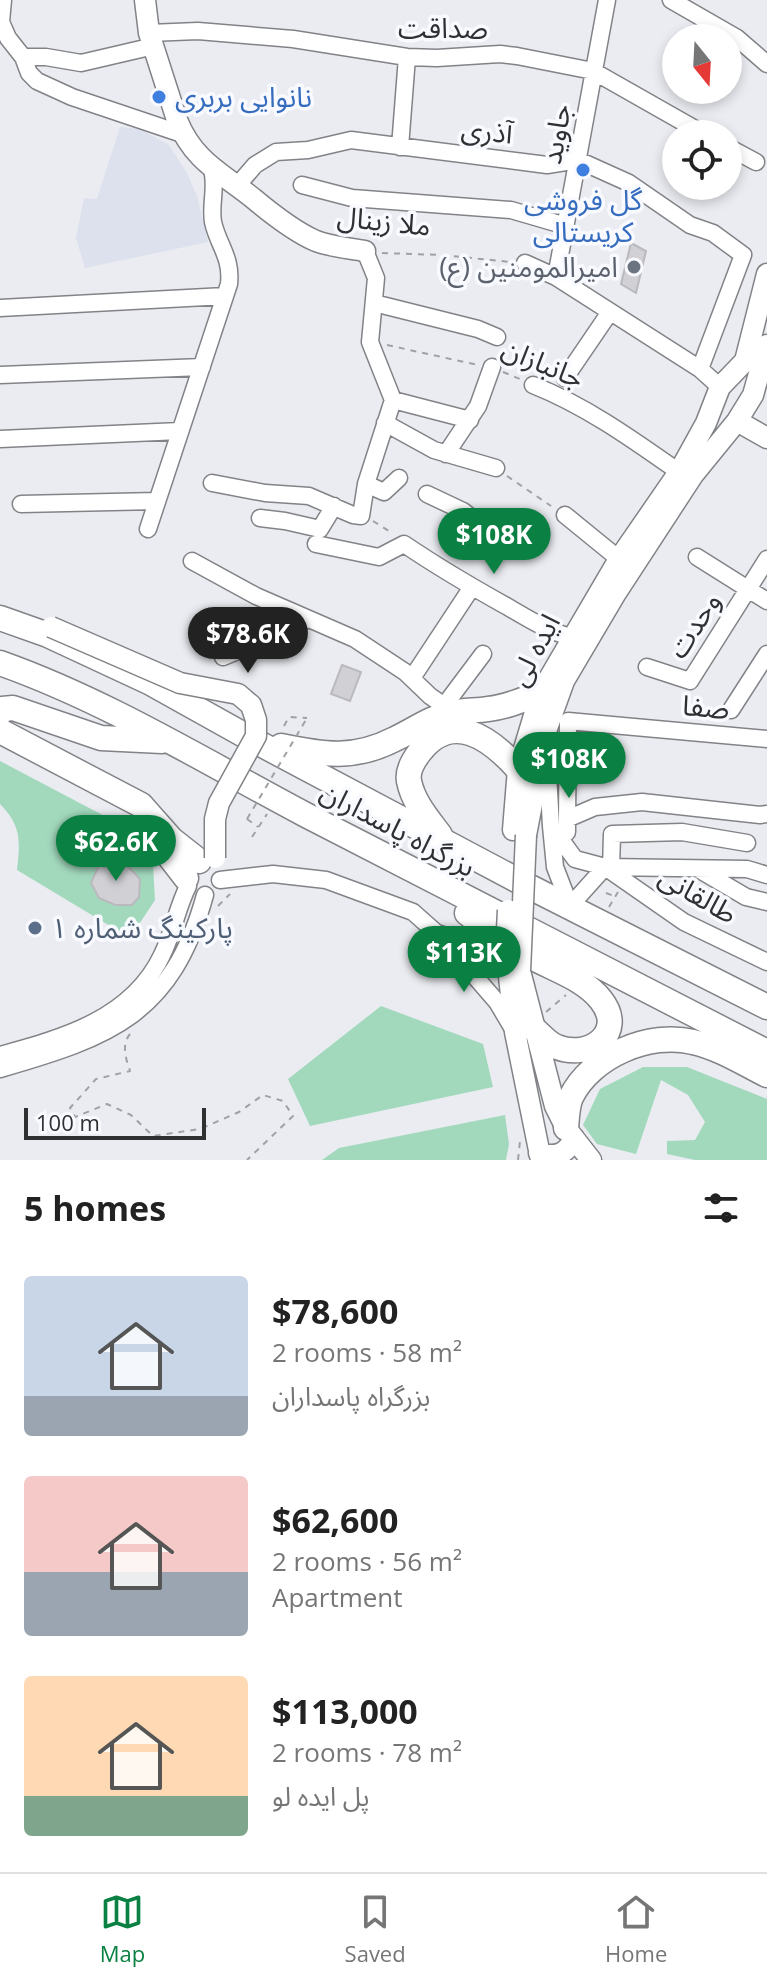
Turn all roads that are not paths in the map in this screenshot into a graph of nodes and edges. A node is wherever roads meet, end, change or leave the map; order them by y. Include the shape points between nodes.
1 (3, 0) edge
2 (145, 0) edge
3 (607, 0) edge
4 (671, 0) edge
5 (152, 39) junction
6 (23, 57) junction
7 (407, 57) junction
8 (767, 64) edge
9 (593, 71) junction
10 (677, 120) edge
11 (182, 134) junction
12 (400, 147) junction
13 (742, 154) edge
14 (578, 160) junction
15 (756, 162) dead end
16 (212, 170) junction
17 (302, 185) dead end
18 (236, 187) junction
19 (566, 226) junction
20 (365, 251) joint
21 (525, 263) road end
22 (767, 274) edge
23 (556, 277) junction
24 (225, 296) junction
25 (374, 303) junction
26 (0, 308) edge
27 (610, 312) junction
28 (497, 337) dead end
29 (767, 345) edge
30 (202, 367) junction
31 (492, 367) road end
32 (700, 369) junction
33 (0, 375) edge
34 (565, 378) dead end
35 (533, 385) road end
36 (720, 387) junction
37 (760, 399) edge
38 (393, 400) junction
39 (470, 420) junction
40 (737, 421) junction
41 (385, 423) junction
42 (180, 431) junction
43 (767, 438) edge
44 (0, 439) edge
45 (446, 454) junction
46 (496, 468) road end
47 (679, 472) junction
48 (399, 478) dead end
49 (212, 483) dead end
50 (366, 484) junction
51 (427, 494) dead end
52 (157, 501) junction
53 (21, 504) dead end
54 (334, 506) junction
55 (565, 515) road end
56 (260, 518) dead end
57 (148, 529) dead end
58 (316, 544) dead end
59 (508, 547) dead end
60 (697, 557) dead end
61 (619, 559) junction
62 (767, 559) edge
63 (192, 561) dead end
64 (472, 587) junction
65 (749, 588) junction
66 (767, 601) edge
67 (307, 620) junction
68 (11, 622) edge
69 (571, 637) junction
70 (483, 654) dead end
71 (767, 654) edge
72 (223, 657) dead end
73 (0, 663) edge
74 (647, 667) dead end
75 (412, 678) junction
76 (541, 692) junction
77 (449, 709) junction
78 (731, 710) dead end
79 (0, 713) edge
80 (0, 731) edge
81 (546, 731) junction
82 (767, 739) edge
83 (253, 740) junction
84 (168, 741) junction
85 (0, 745) edge
86 (518, 769) junction
87 (767, 814) edge
88 (560, 828) junction
89 (520, 833) junction
90 (444, 840) junction
91 (747, 843) dead end
92 (608, 868) junction
93 (698, 869) junction
94 (204, 871) junction
95 (767, 875) edge
96 (429, 880) junction
97 (767, 902) edge
98 (570, 906) junction
99 (440, 936) junction
100 (506, 949) junction
101 (767, 962) edge
102 (767, 1007) edge
103 (527, 1028) junction
104 (767, 1052) edge
105 (0, 1055) edge
106 (0, 1069) edge
107 (767, 1075) edge
108 (570, 1133) junction
109 (540, 1156) edge
110 (563, 1160) edge
111 (590, 1160) edge

1 - 6 street via 1,22
2 - 5 main road, ملا زینال
3 - 9 street, جاوید
4 - 8 street via 737,38
5 - 6 street, صداقت via 81,63
5 - 7 street, صداقت via 198,31 279,37
5 - 11 main road, ملا زینال
6 - 11 street via 37,81
7 - 9 street, صداقت via 500,54
7 - 12 street
9 - 10 street
9 - 14 street, جاوید
11 - 16 main road, ملا زینال
12 - 14 street, آذری via 547,165
12 - 18 street, آذری via 351,140 276,152 255,165
13 - 15 street
14 - 19 street, جاوید
14 - 32 street, آذری via 629,183 743,255
16 - 18 main road, ملا زینال
16 - 24 street via 214,224 229,265
17 - 19 street via 352,198 511,210
18 - 20 main road, ملا زینال via 317,241
19 - 23 street, جاوید
20 - 25 street via 376,278
21 - 23 street
22 - 36 main road, ایده لی via 745,361
23 - 27 street
24 - 26 street
24 - 30 street
25 - 28 street
25 - 38 street via 370,342
27 - 32 street
27 - 34 street
29 - 37 main road, ایده لی
30 - 33 street
30 - 42 street
31 - 39 street
32 - 36 street
35 - 47 street, جانبازان via 610,423
36 - 37 main road
36 - 40 main road
36 - 47 main road, ایده لی
37 - 40 main road, ایده لی
38 - 39 street
38 - 41 street
39 - 45 street
40 - 43 main road
40 - 81 main road, ایده لی via 693,475 600,619 564,681
41 - 45 street
41 - 50 street
42 - 44 street
42 - 52 street
45 - 46 street
47 - 61 main road, ایده لی
48 - 50 street via 384,492
49 - 54 street via 309,496
50 - 54 street via 361,516
51 - 59 street via 463,511
52 - 53 street
52 - 57 street
54 - 56 street via 320,529
55 - 61 street
58 - 64 street via 379,557 404,544
60 - 65 street
61 - 69 main road, ایده لی
62 - 65 street, وحدت
63 - 67 street
64 - 69 street
64 - 75 street
65 - 66 street
65 - 74 street, وحدت via 690,681
67 - 72 street
67 - 75 street via 355,639
68 - 83 highway, بزرگراه پاسداران via 149,682
68 - 94 main road, bridge via 51,627 180,683 238,694 251,705 256,736 219,803
69 - 76 main road, ایده لی
70 - 77 street
71 - 78 street
73 - 84 highway, بزرگراه پاسداران via 124,716
75 - 77 street
76 - 77 highway via 488,710
76 - 86 main road, ایده لی
77 - 83 highway via 362,752 327,755
79 - 84 highway via 13,708 101,738
80 - 94 highway via 141,805
81 - 88 street
81 - 89 main road, ایده لی
82 - 88 street, صفا via 568,721
83 - 90 highway, بزرگراه پاسداران
84 - 96 highway, بزرگراه پاسداران
85 - 94 highway via 137,820 159,842
86 - 89 main road, ایده لی
86 - 90 highway via 487,739 470,732 437,736 423,747 412,762 409,784
87 - 88 street via 642,802 595,807
88 - 92 street via 575,859
88 - 98 street via 555,867
89 - 100 main road, bridge
89 - 103 main road, bridge via 520,971
90 - 98 highway, بزرگراه پاسداران
91 - 92 street via 682,832 612,834
92 - 93 street
92 - 98 street
92 - 101 street, طالقانی via 684,922
93 - 95 street via 747,869
93 - 97 street via 746,897
94 - 99 street via 326,880 413,912
94 - 105 street via 161,958 116,1011 82,1030
94 - 106 street via 195,893 212,900 179,964 131,1018 96,1038
96 - 103 highway via 470,916 591,989 604,1003 609,1020 606,1035 595,1048 575,1051 555,1047
96 - 104 highway, بزرگراه پاسداران
98 - 102 highway, بزرگراه پاسداران
99 - 100 main road via 476,951
99 - 103 street
100 - 103 main road
103 - 108 main road
103 - 109 main road
107 - 108 highway via 692,1041 663,1039 636,1046 584,1077 570,1099
108 - 109 main road via 569,1148 561,1155
108 - 111 main road
110 - 111 main road

